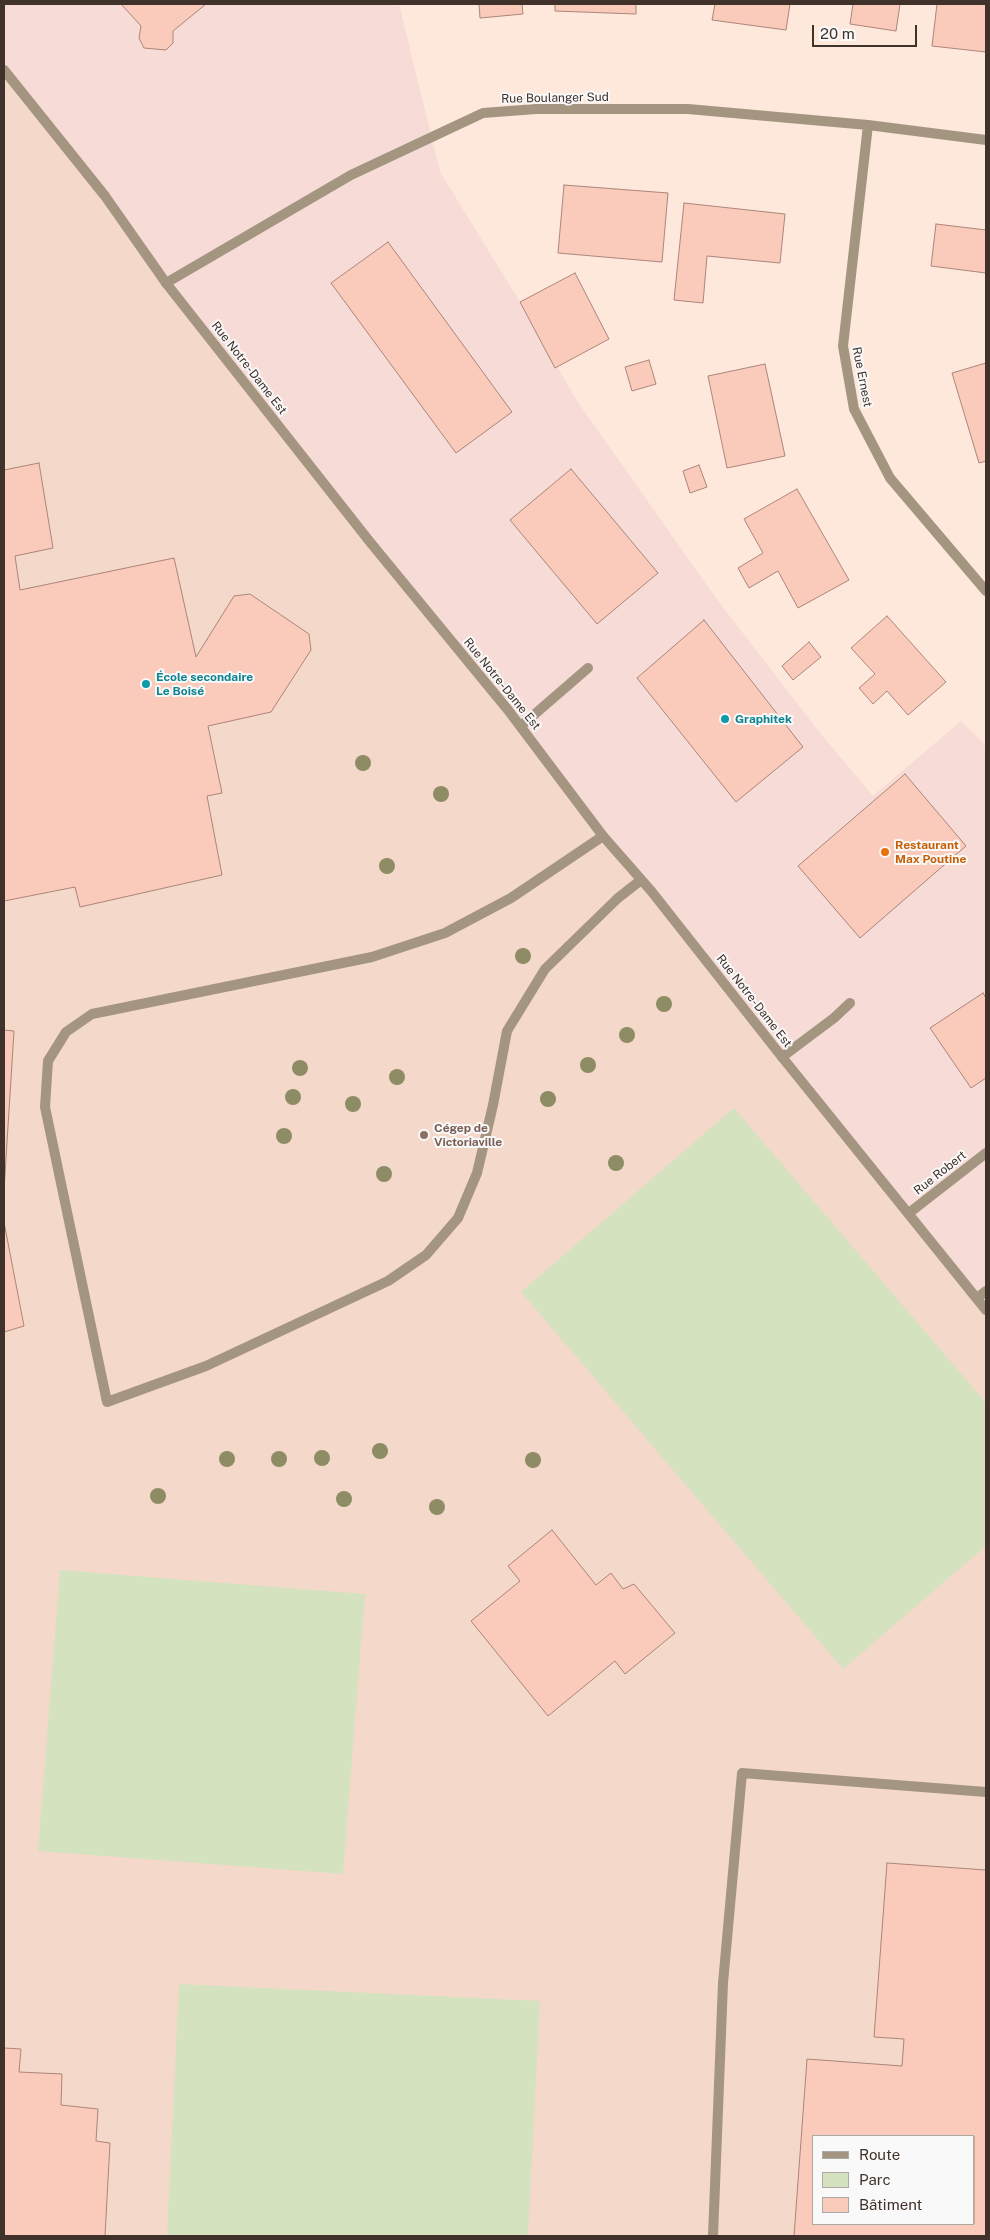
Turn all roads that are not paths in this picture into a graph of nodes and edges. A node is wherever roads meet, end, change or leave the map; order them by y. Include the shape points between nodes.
1 (4, 70) edge
2 (868, 125) junction
3 (986, 140) edge
4 (166, 283) junction
5 (986, 591) edge
6 (588, 668) dead end
7 (520, 726) junction
8 (603, 836) junction
9 (641, 880) junction
10 (850, 1003) dead end
11 (782, 1057) junction
12 (986, 1153) edge
13 (909, 1213) junction
14 (986, 1291) edge
15 (977, 1298) junction
16 (986, 1310) edge
17 (986, 1792) edge
18 (713, 2236) edge

1 - 4 street, Rue Notre-Dame Est via 105,196
2 - 3 street, Rue Boulanger Sud
2 - 4 street, Rue Boulanger Sud via 688,109 536,109 483,113 351,176
2 - 5 street, Rue Ernest via 843,346 854,409 890,478
4 - 7 street, Rue Notre-Dame Est
6 - 7 street
7 - 8 street, Rue Notre-Dame Est
8 - 9 street, Rue Notre-Dame Est
8 - 9 street via 511,898 445,933 372,957 92,1014 66,1032 48,1061 45,1107 107,1402 206,1366 388,1281 426,1255 458,1218 477,1173 507,1031 545,968
9 - 11 street, Rue Notre-Dame Est
10 - 11 street
11 - 13 street, Rue Notre-Dame Est
12 - 13 street, Rue Robert
13 - 15 street, Rue Notre-Dame Est
14 - 15 street
15 - 16 street, Rue Notre-Dame Est
17 - 18 street via 742,1773 723,1983

